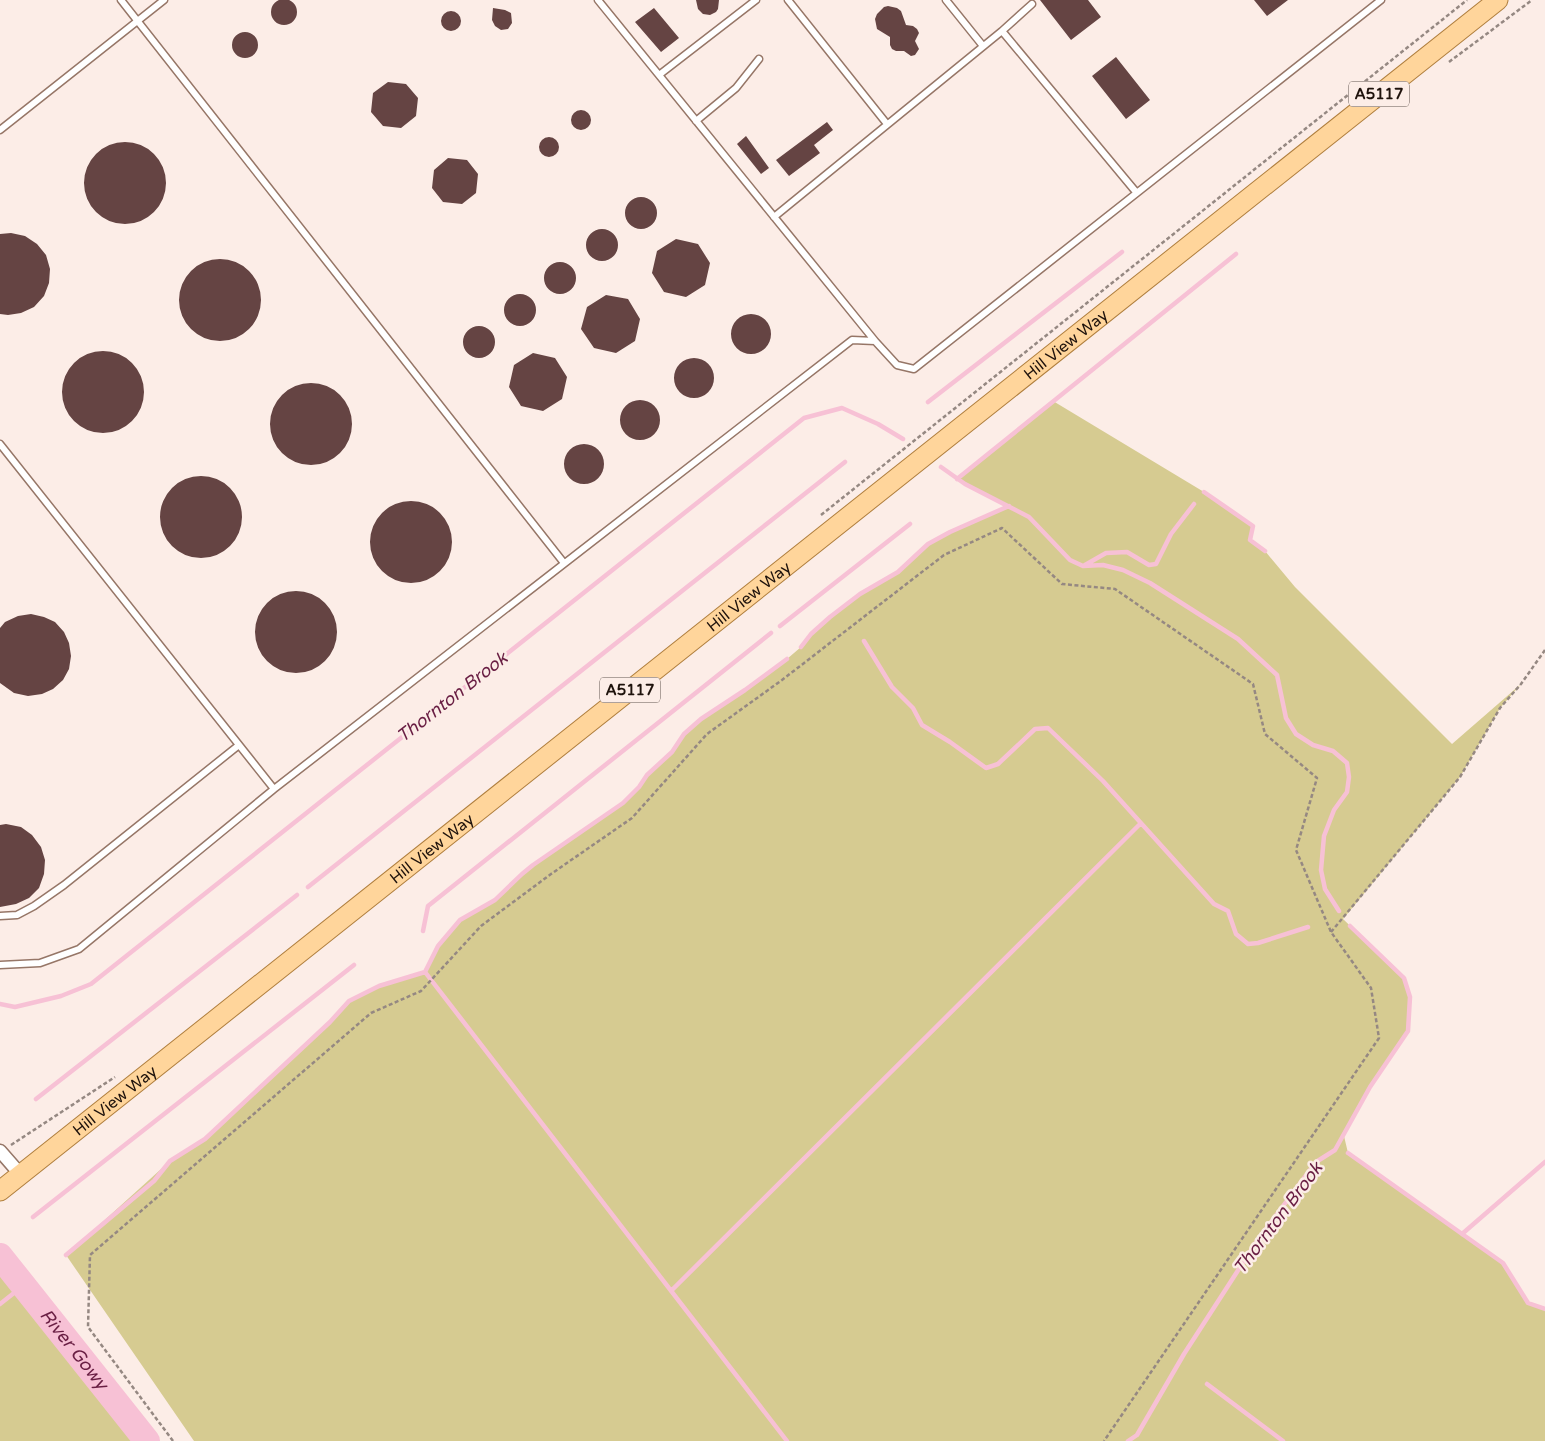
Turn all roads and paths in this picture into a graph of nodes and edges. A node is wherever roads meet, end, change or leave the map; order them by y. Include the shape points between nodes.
1 (121, 0) edge
2 (164, 0) edge
3 (598, 0) edge
4 (756, 0) edge
5 (788, 0) edge
6 (946, 0) edge
7 (1381, 0) edge
8 (1467, 0) edge
9 (1498, 0) edge
10 (1032, 4) dead end
11 (138, 21) junction
12 (1002, 31) junction
13 (983, 46) junction
14 (759, 59) dead end
15 (659, 75) junction
16 (696, 121) junction
17 (887, 124) junction
18 (0, 130) edge
19 (1136, 192) junction
20 (774, 217) junction
21 (875, 341) junction
22 (0, 444) edge
23 (820, 516) dead end
24 (564, 563) junction
25 (1545, 650) edge
26 (239, 745) junction
27 (274, 790) junction
28 (0, 916) edge
29 (1331, 932) junction
30 (0, 965) edge
31 (118, 1075) dead end
32 (0, 1151) edge
33 (21, 1175) junction
34 (0, 1191) edge
35 (173, 1441) edge
36 (1104, 1441) edge

1 - 11 lane
2 - 11 lane
3 - 15 lane
4 - 15 lane
5 - 17 lane
6 - 13 lane
7 - 19 lane
8 - 23 path
9 - 33 main road, Hill View Way / A5117
10 - 12 lane
11 - 18 lane
11 - 24 lane
12 - 13 lane
12 - 19 lane
13 - 17 lane
14 - 16 lane via 736,88
15 - 16 lane
16 - 20 lane
17 - 20 lane
19 - 21 lane via 914,369 897,364
20 - 21 lane
21 - 24 lane via 852,340
22 - 26 lane
24 - 27 lane
25 - 29 path via 1500,708 1460,777
26 - 27 lane
26 - 28 lane via 64,885 17,915
27 - 30 lane via 79,949 40,964
29 - 35 path via 1296,850 1317,778 1265,734 1253,684 1115,589 1062,584 1002,528 944,555 707,734 632,818 481,926 421,991 371,1013 90,1255 88,1327
29 - 36 path via 1371,988 1379,1038
31 - 32 path
32 - 33 street
33 - 34 main road, Hill View Way / A5117

